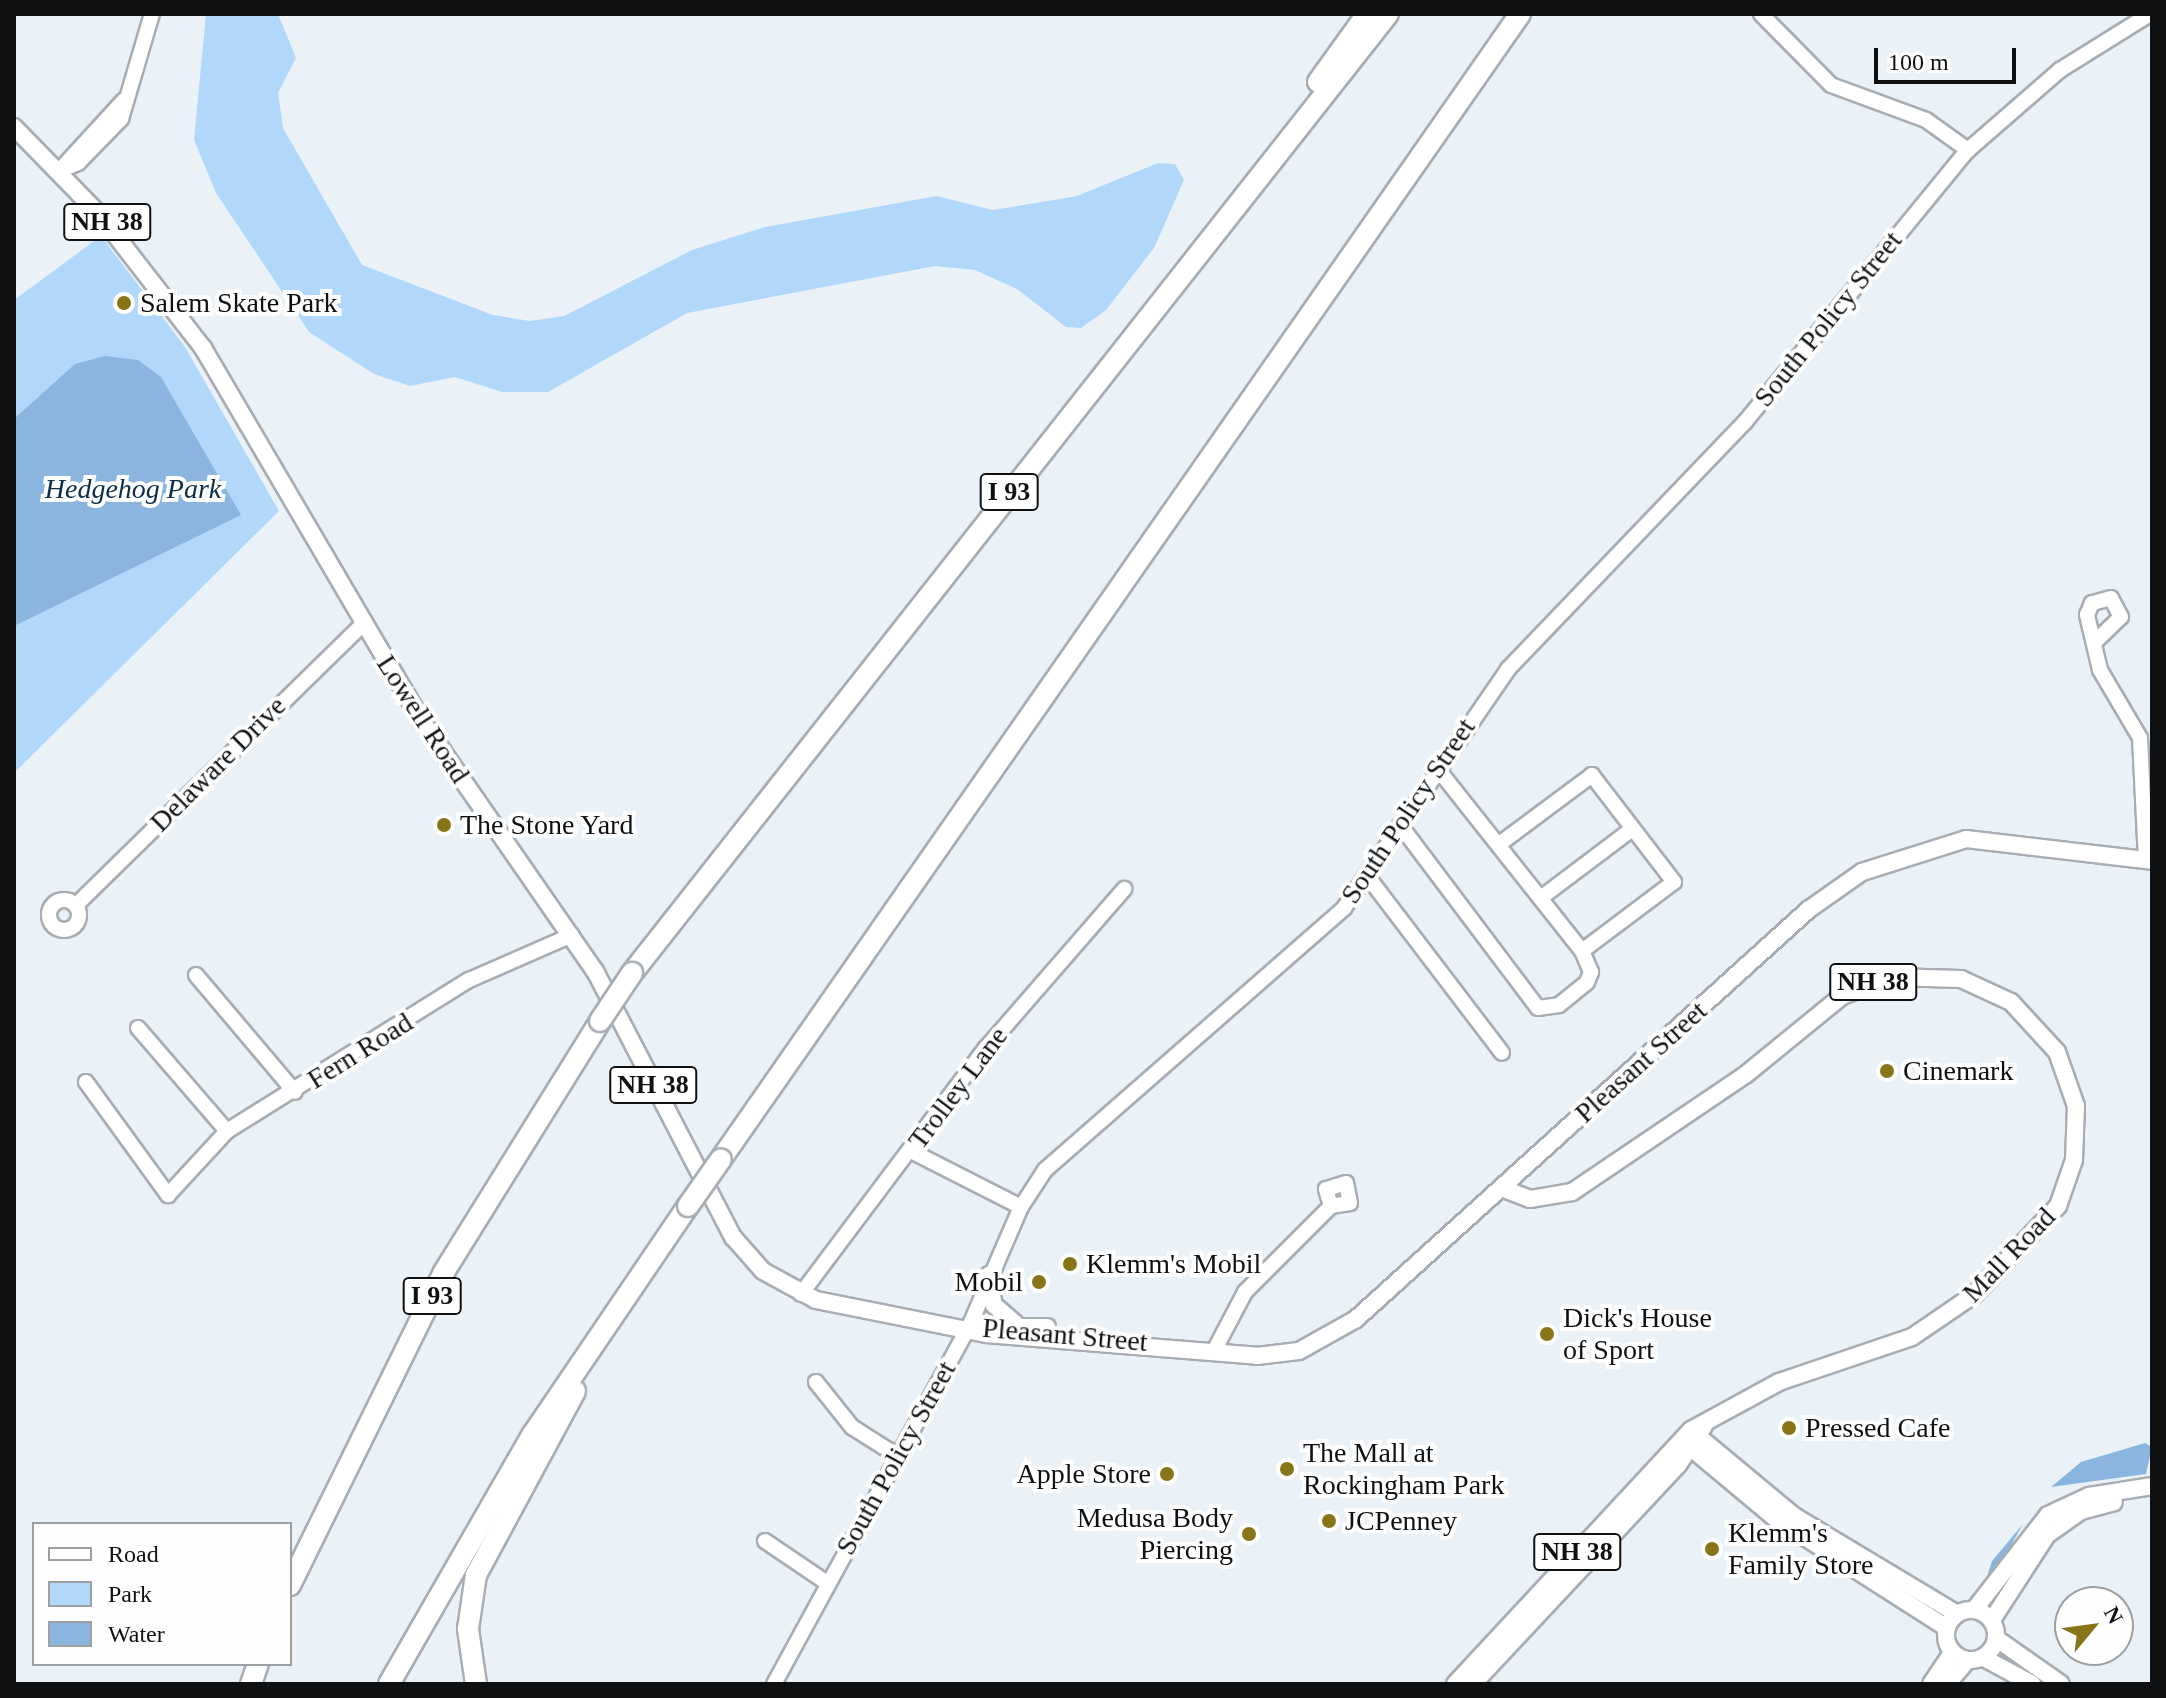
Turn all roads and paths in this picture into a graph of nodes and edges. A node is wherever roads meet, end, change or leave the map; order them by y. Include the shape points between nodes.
1 (152, 14) edge
2 (1367, 14) edge
3 (1388, 14) edge
4 (1520, 14) edge
5 (1761, 14) edge
6 (2150, 14) edge
7 (14, 127) edge
8 (1968, 150) junction
9 (59, 171) junction
10 (1189, 262) junction
11 (362, 625) junction
12 (2097, 640) dead end
13 (1437, 768) junction
14 (1400, 825) junction
15 (1631, 830) junction
16 (1502, 842) junction
17 (2149, 860) edge
18 (1368, 877) junction
19 (1124, 889) dead end
20 (1542, 897) junction
21 (76, 905) dead end
22 (572, 935) junction
23 (1582, 951) junction
24 (196, 975) dead end
25 (138, 1028) dead end
26 (1502, 1053) dead end
27 (86, 1082) dead end
28 (295, 1092) junction
29 (227, 1131) junction
30 (911, 1151) junction
31 (1502, 1188) junction
32 (1331, 1206) dead end
33 (1021, 1207) junction
34 (989, 1275) junction
35 (801, 1294) junction
36 (624, 1298) junction
37 (1016, 1324) junction
38 (969, 1327) junction
39 (1160, 1343) junction
40 (1214, 1351) junction
41 (816, 1382) dead end
42 (1694, 1437) junction
43 (896, 1455) junction
44 (2152, 1486) edge
45 (2152, 1497) edge
46 (765, 1541) dead end
47 (805, 1569) junction
48 (292, 1581) edge
49 (827, 1583) junction
50 (817, 1602) junction
51 (1966, 1612) junction
52 (1992, 1620) junction
53 (1947, 1628) junction
54 (1997, 1639) junction
55 (1968, 1657) junction
56 (389, 1684) edge
57 (476, 1684) edge
58 (774, 1684) edge
59 (1455, 1684) edge
60 (1473, 1684) edge
61 (1931, 1684) edge
62 (1947, 1684) edge
63 (2032, 1684) edge
64 (2061, 1684) edge

1 - 9 street via 130,94
2 - 10 highway
3 - 10 highway, I 93
4 - 36 highway, bridge
5 - 8 street via 1793,54 1831,85 1926,120
6 - 8 street, South Policy Street via 2060,70
7 - 9 main road, Lowell Road / NH 38
8 - 13 street, South Policy Street via 1745,422 1508,669
9 - 11 main road, Lowell Road / NH 38 via 191,330
10 - 48 highway, I 93, bridge via 632,973 444,1272
11 - 21 street, Delaware Drive
11 - 22 main road, Lowell Road / NH 38
12 - 17 street via 2100,670 2140,738
13 - 14 street, South Policy Street
13 - 16 street
14 - 18 street, South Policy Street
14 - 23 street via 1538,1008 1559,1005 1587,982 1591,972
15 - 16 street via 1592,775
15 - 20 street
15 - 23 street via 1674,882
16 - 20 street
17 - 31 main road, Pleasant Street via 1988,838 1944,842 1881,862 1808,910
18 - 26 street
18 - 33 street, South Policy Street via 1329,925 1060,1152
19 - 30 street, Trolley Lane via 986,1048
20 - 23 street
22 - 28 street, Fern Road via 469,980
22 - 35 main road, Lowell Road / NH 38 via 733,1237 763,1271
24 - 28 street
25 - 29 street
27 - 29 street, Fern Road via 168,1195
28 - 29 street, Fern Road
30 - 33 street
30 - 35 street, Trolley Lane
31 - 40 main road, Pleasant Street / NH 38 via 1330,1338 1278,1355
31 - 42 main road, Mall Road / NH 38 via 1530,1199 1572,1192 1745,1075 1842,996 1881,980 1961,979 2001,995 2043,1031 2068,1079 2077,1133 2067,1185 2043,1228 1930,1328 1758,1391
32 - 40 street via 1237,1301
33 - 34 street, South Policy Street
34 - 37 main road via 994,1305
34 - 38 street, South Policy Street
35 - 38 main road, Lowell Road / NH 38
36 - 56 highway via 491,1502
36 - 57 highway via 476,1575 468,1629
37 - 38 main road, Pleasant Street / NH 38
37 - 39 main road, Pleasant Street / NH 38 via 1143,1334
38 - 39 main road, Pleasant Street / NH 38
38 - 43 street, South Policy Street
39 - 40 main road, Pleasant Street / NH 38
41 - 43 street via 852,1427
42 - 51 main road via 1794,1516
42 - 53 main road via 1775,1518
42 - 59 main road, Mall Road / NH 38
42 - 60 main road, Mall Road / NH 38
43 - 49 street, South Policy Street
44 - 51 main road via 2089,1496 2048,1515
45 - 52 main road via 2096,1506 2059,1524
46 - 47 street
47 - 49 street
47 - 50 street
49 - 50 street, South Policy Street
50 - 58 street, South Policy Street
51 - 52 main road
51 - 53 main road
52 - 54 main road
53 - 55 main road
54 - 55 main road
54 - 64 main road
55 - 61 main road
55 - 62 main road
55 - 63 main road

